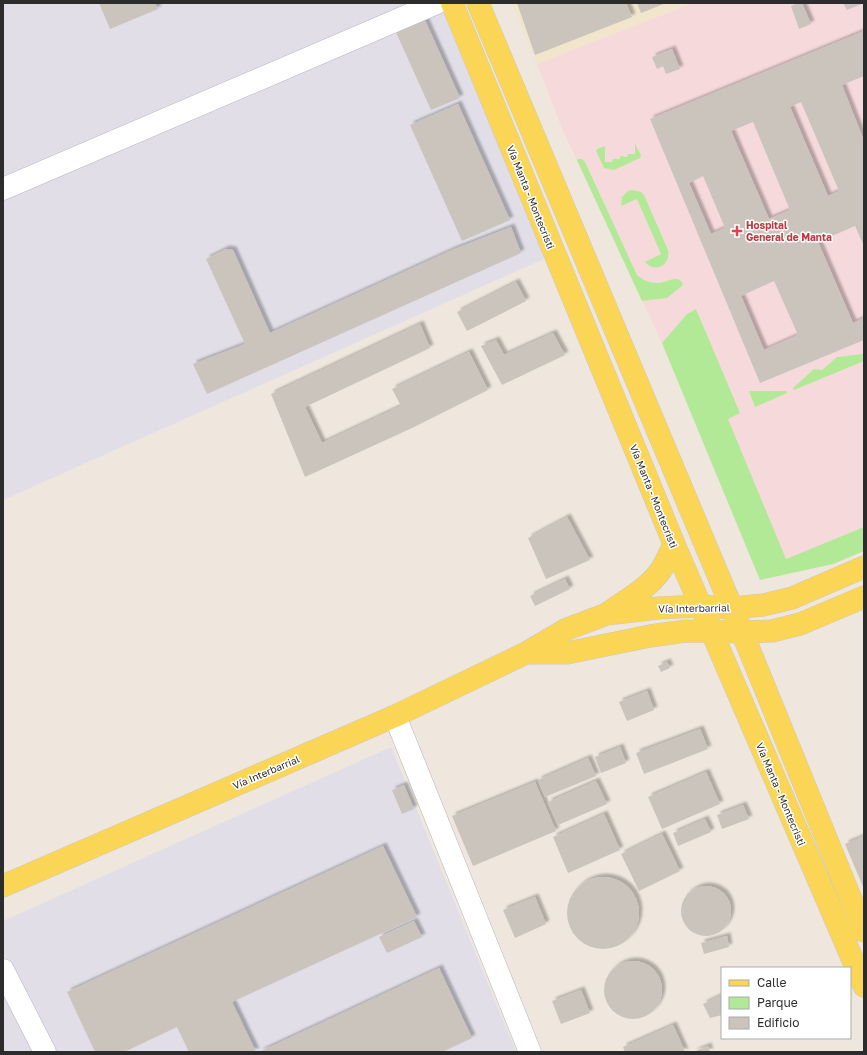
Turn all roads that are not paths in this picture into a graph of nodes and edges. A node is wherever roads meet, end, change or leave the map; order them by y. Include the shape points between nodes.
1 (437, 3) edge
2 (452, 3) edge
3 (478, 3) edge
4 (3, 189) edge
5 (674, 544) junction
6 (864, 567) edge
7 (864, 597) edge
8 (701, 606) junction
9 (731, 608) junction
10 (607, 614) junction
11 (711, 632) junction
12 (742, 632) junction
13 (526, 653) junction
14 (395, 716) junction
15 (3, 886) edge
16 (862, 919) edge
17 (837, 924) junction
18 (3, 970) edge
19 (864, 986) edge
20 (45, 1052) edge
21 (530, 1052) edge

1 - 4 street
2 - 5 main road, Vía Manta - Montecristi
3 - 9 main road
5 - 8 main road, Vía Manta - Montecristi
5 - 10 main road via 661,570 652,580
6 - 9 main road, Vía Interbarrial via 792,598 763,605
7 - 12 main road, Vía Interbarrial via 800,624 772,631
8 - 9 main road, Vía Interbarrial
8 - 10 main road, Vía Interbarrial
8 - 11 main road, Vía Manta - Montecristi
9 - 12 main road
10 - 13 main road, Vía Interbarrial via 567,629
11 - 12 main road, Vía Interbarrial
11 - 13 main road, Vía Interbarrial via 679,632 567,653
11 - 17 main road, Vía Manta - Montecristi
12 - 16 main road
13 - 14 main road, Vía Interbarrial
14 - 15 main road, Vía Interbarrial
14 - 21 street
16 - 17 street
17 - 19 main road, Vía Manta - Montecristi
18 - 20 street

